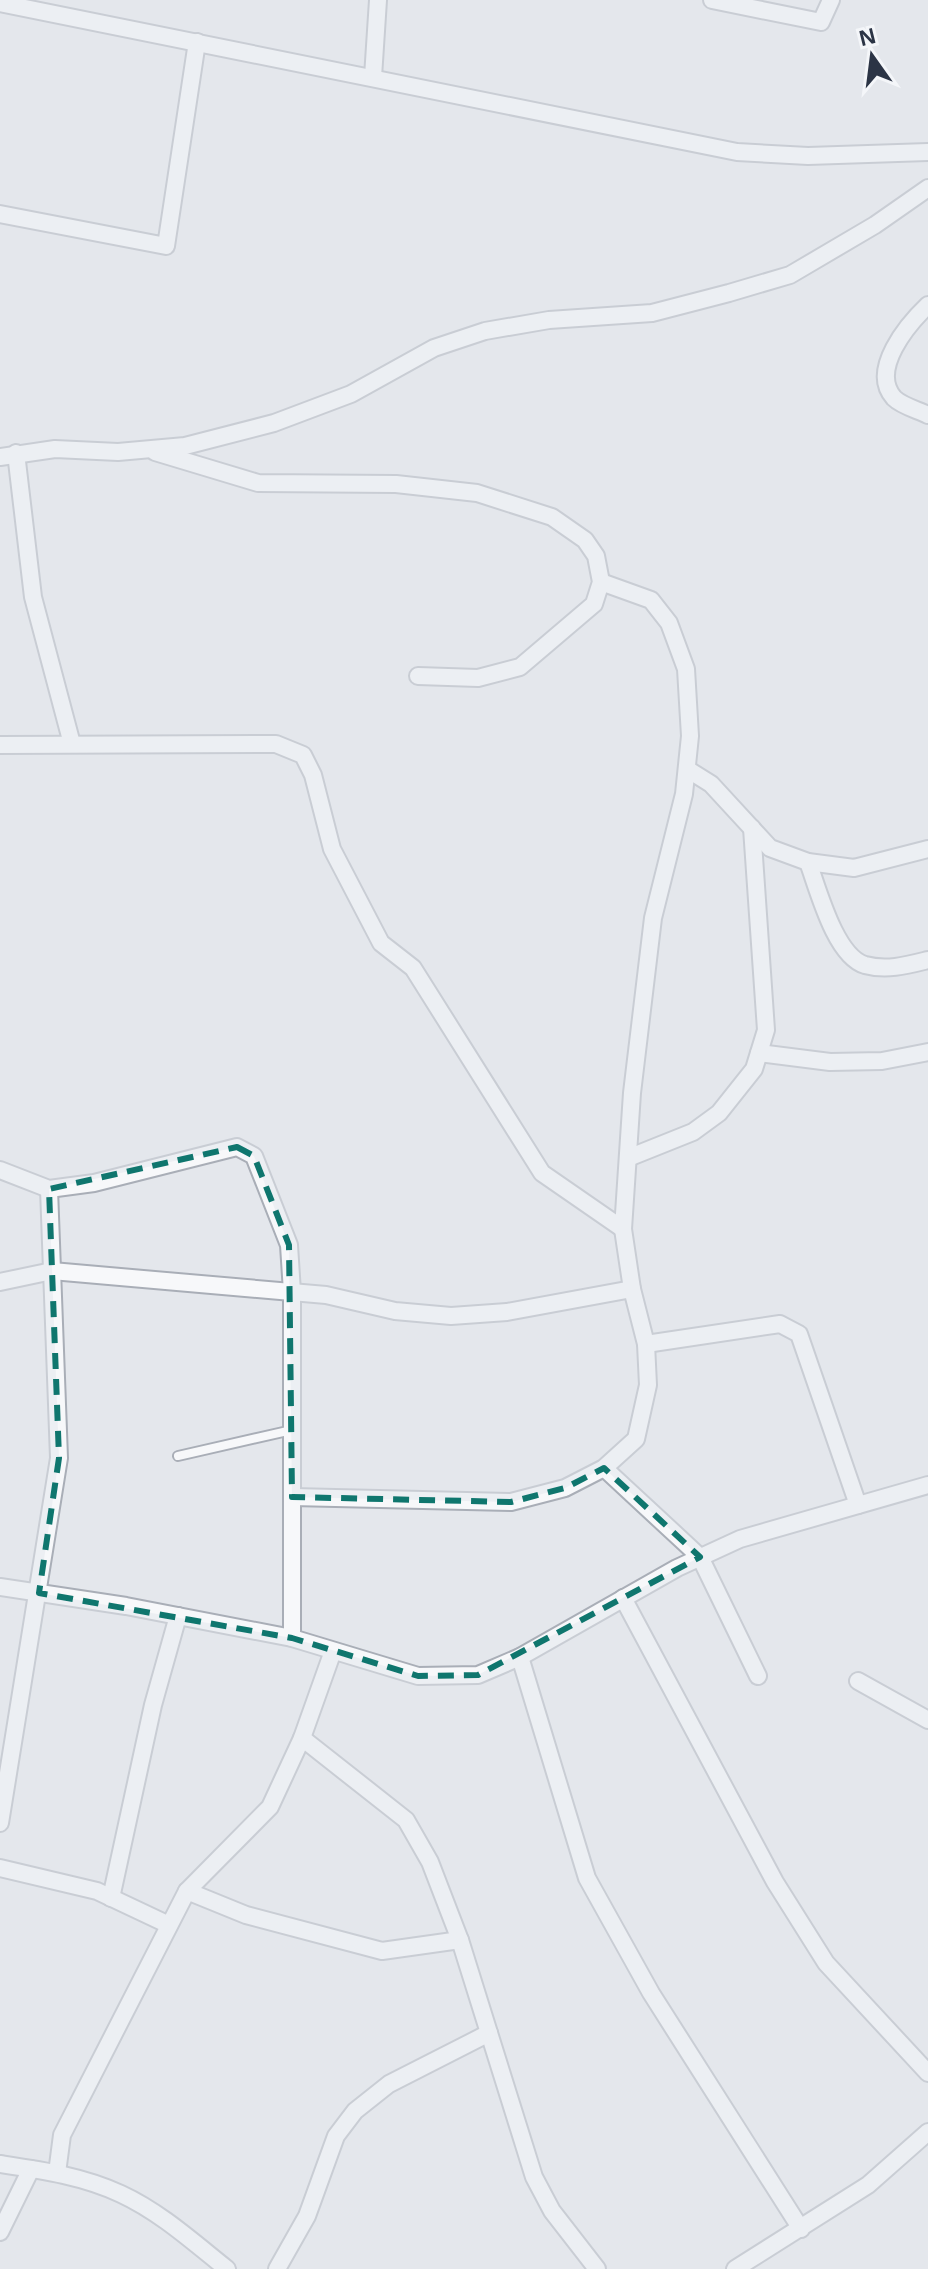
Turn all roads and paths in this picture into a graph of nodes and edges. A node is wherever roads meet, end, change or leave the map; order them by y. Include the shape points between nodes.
1 (378, 0) edge
2 (712, 0) edge
3 (831, 0) edge
4 (0, 3) edge
5 (197, 42) junction
6 (373, 77) junction
7 (928, 152) edge
8 (928, 188) edge
9 (0, 214) edge
10 (928, 305) edge
11 (928, 415) edge
12 (145, 449) junction
13 (5, 454) edge
14 (601, 582) junction
15 (418, 676) dead end
16 (72, 744) junction
17 (0, 745) edge
18 (687, 769) junction
19 (752, 828) junction
20 (928, 849) edge
21 (808, 862) junction
22 (928, 960) edge
23 (928, 1052) edge
24 (759, 1053) junction
25 (628, 1158) junction
26 (0, 1170) edge
27 (49, 1189) junction
28 (623, 1229) junction
29 (52, 1271) junction
30 (0, 1282) edge
31 (632, 1289) junction
32 (292, 1292) junction
33 (646, 1344) junction
34 (292, 1430) junction
35 (178, 1456) dead end
36 (604, 1468) junction
37 (928, 1485) edge
38 (292, 1497) junction
39 (858, 1505) junction
40 (700, 1557) junction
41 (0, 1587) edge
42 (39, 1593) junction
43 (623, 1598) junction
44 (178, 1616) junction
45 (292, 1638) junction
46 (333, 1651) junction
47 (520, 1657) junction
48 (758, 1676) dead end
49 (858, 1681) dead end
50 (928, 1720) edge
51 (302, 1738) junction
52 (0, 1823) edge
53 (0, 1868) edge
54 (187, 1891) junction
55 (111, 1898) junction
56 (169, 1925) junction
57 (460, 1940) junction
58 (489, 2033) junction
59 (928, 2073) edge
60 (928, 2132) edge
61 (0, 2164) edge
62 (31, 2169) junction
63 (57, 2173) junction
64 (801, 2229) junction
65 (0, 2232) edge
66 (227, 2269) edge
67 (277, 2269) edge
68 (597, 2269) edge
69 (735, 2269) edge

1 - 6 street
2 - 3 street via 821,22
4 - 5 street
5 - 6 street
5 - 9 street via 166,246
6 - 7 street via 737,152
8 - 12 street via 790,275 652,313 549,320 485,331 434,348 351,394 274,423 185,446
10 - 11 street via 908,324 888,360 887,386 895,399
12 - 13 street
12 - 14 street via 258,483 396,484 477,493 552,517 585,540 596,556
13 - 16 street via 33,597
14 - 15 street via 594,604 520,667 478,678
14 - 18 street via 651,600 669,623 686,669
16 - 17 street
16 - 28 street via 276,744 303,755 332,849 381,943 413,968 542,1173
18 - 19 street via 711,784
18 - 25 street via 653,918
19 - 21 street via 770,848
19 - 24 street via 766,1030
20 - 21 street via 854,868
21 - 22 street via 831,925 863,964 898,968
23 - 24 street via 882,1061 830,1062
24 - 25 street via 754,1069 719,1113 693,1132
25 - 28 street
26 - 27 street
27 - 29 street
27 - 32 street via 237,1147 254,1156 289,1245
28 - 31 street
29 - 30 street
29 - 32 street
29 - 42 street via 59,1458
31 - 32 street via 507,1312 451,1316
31 - 33 street
32 - 34 street
33 - 36 street via 648,1385 636,1439
33 - 39 street via 780,1324 799,1334
34 - 35 lane
34 - 38 street
36 - 38 street via 565,1488 511,1502
36 - 40 street
37 - 39 street
38 - 45 street
39 - 40 street via 740,1539
40 - 43 street
40 - 48 street
41 - 42 street
42 - 44 street
42 - 52 street
43 - 47 street
43 - 59 street via 775,1882 826,1963
44 - 45 street
44 - 55 street
45 - 46 street
46 - 47 street via 418,1676 478,1675
46 - 51 street
47 - 64 street via 587,1878 651,1993
49 - 50 street
51 - 54 street via 270,1807
51 - 57 street via 406,1820 430,1862
53 - 55 street
54 - 56 street
54 - 57 street via 246,1915 382,1951
55 - 56 street
56 - 63 street via 62,2135
57 - 58 street
58 - 67 street via 389,2084 355,2111 336,2136 307,2216
58 - 68 street via 534,2177 552,2211
60 - 64 street via 868,2185
61 - 62 street
62 - 63 street
62 - 65 street
63 - 66 street via 120,2193 169,2222
64 - 69 street

